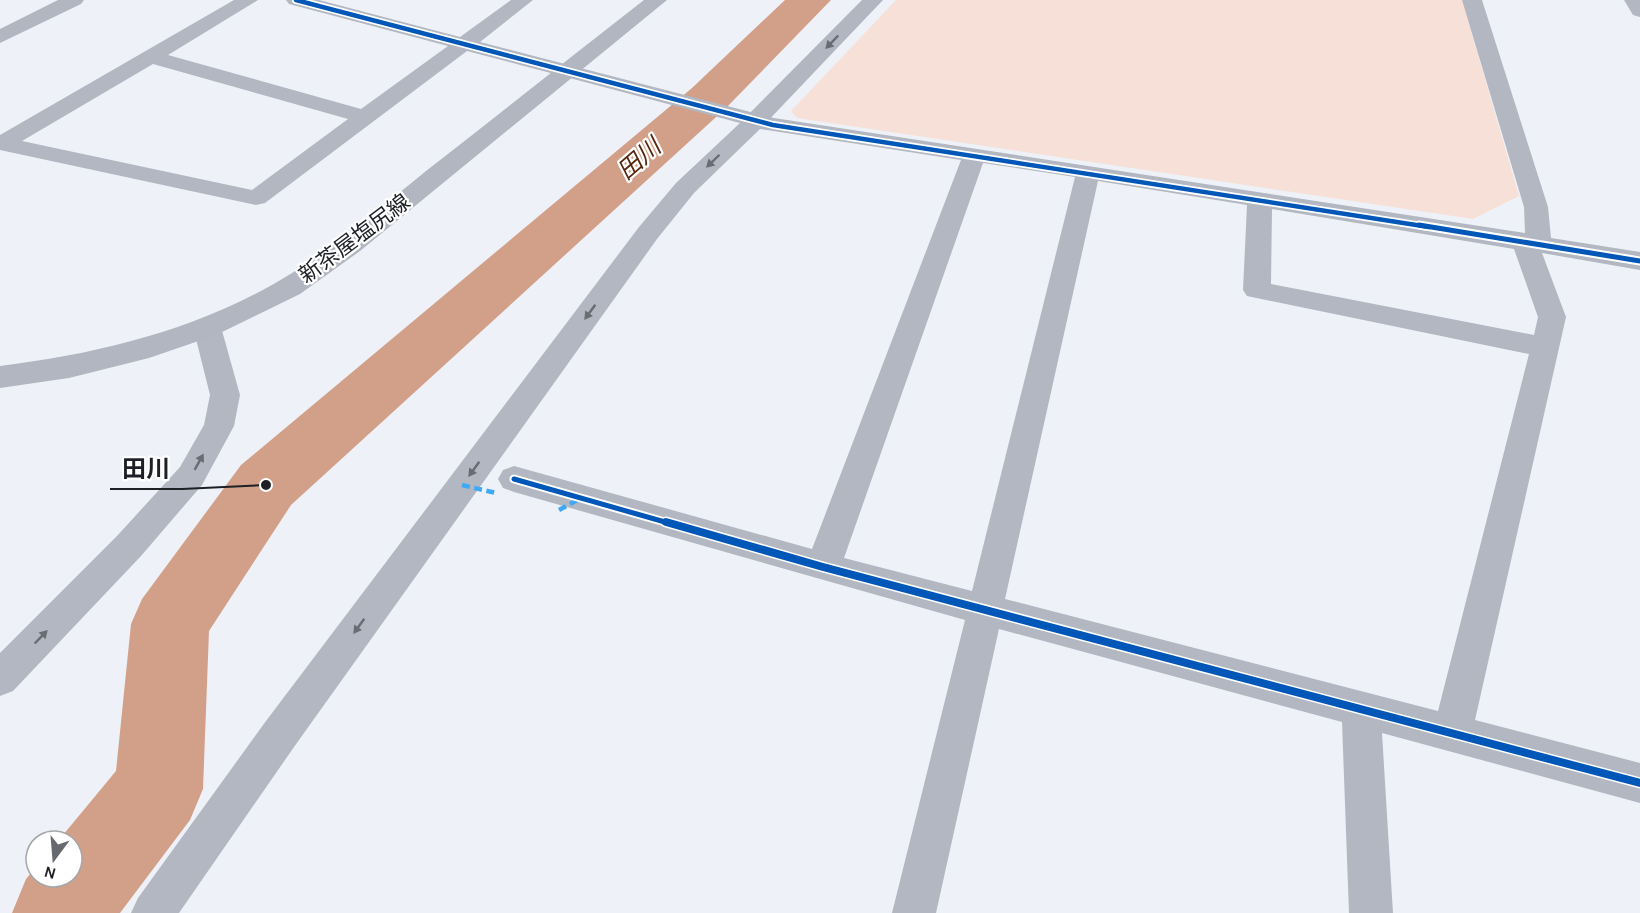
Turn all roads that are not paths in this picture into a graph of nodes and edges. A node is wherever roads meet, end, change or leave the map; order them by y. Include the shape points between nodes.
1 (74, 0) edge
2 (248, 0) edge
3 (296, 0) edge
4 (523, 0) edge
5 (657, 0) edge
6 (873, 0) edge
7 (1472, 0) edge
8 (1634, 0) edge
9 (1640, 11) edge
10 (0, 37) edge
11 (465, 44) junction
12 (152, 57) junction
13 (567, 71) junction
14 (364, 117) junction
15 (746, 118) junction
16 (1, 143) edge
17 (974, 156) junction
18 (1088, 172) junction
19 (1260, 201) junction
20 (1531, 242) junction
21 (1640, 261) edge
22 (207, 327) junction
23 (1543, 347) junction
24 (0, 377) edge
25 (514, 479) dead end
26 (823, 567) junction
27 (986, 609) junction
28 (0, 679) edge
29 (1361, 710) junction
30 (1452, 734) junction
31 (1640, 783) edge
32 (153, 913) edge
33 (914, 913) edge
34 (1371, 913) edge

1 - 10 main road
2 - 12 street
3 - 11 street
4 - 11 street
5 - 13 main road, 新茶屋塩尻線
6 -> 15 main road
7 - 20 street via 1536,207
8 - 9 street
11 - 13 street
11 - 14 street
12 - 14 street
12 - 16 street
13 - 15 street
13 - 22 main road, 新茶屋塩尻線 via 315,270 270,298
14 - 16 street via 256,198
15 - 17 street
15 -> 32 street via 648,233
17 - 18 street
17 - 26 street
18 - 19 street
18 - 27 street
19 - 20 street
19 - 23 street via 1257,290
20 - 21 street
20 - 23 street via 1552,317
22 - 24 main road, 新茶屋塩尻線 via 96,360
28 -> 22 street via 191,476 219,426 225,395
23 - 30 street
25 - 26 street
26 - 27 street
27 - 29 street
27 - 33 street
29 - 30 street
29 - 34 street
30 - 31 street

